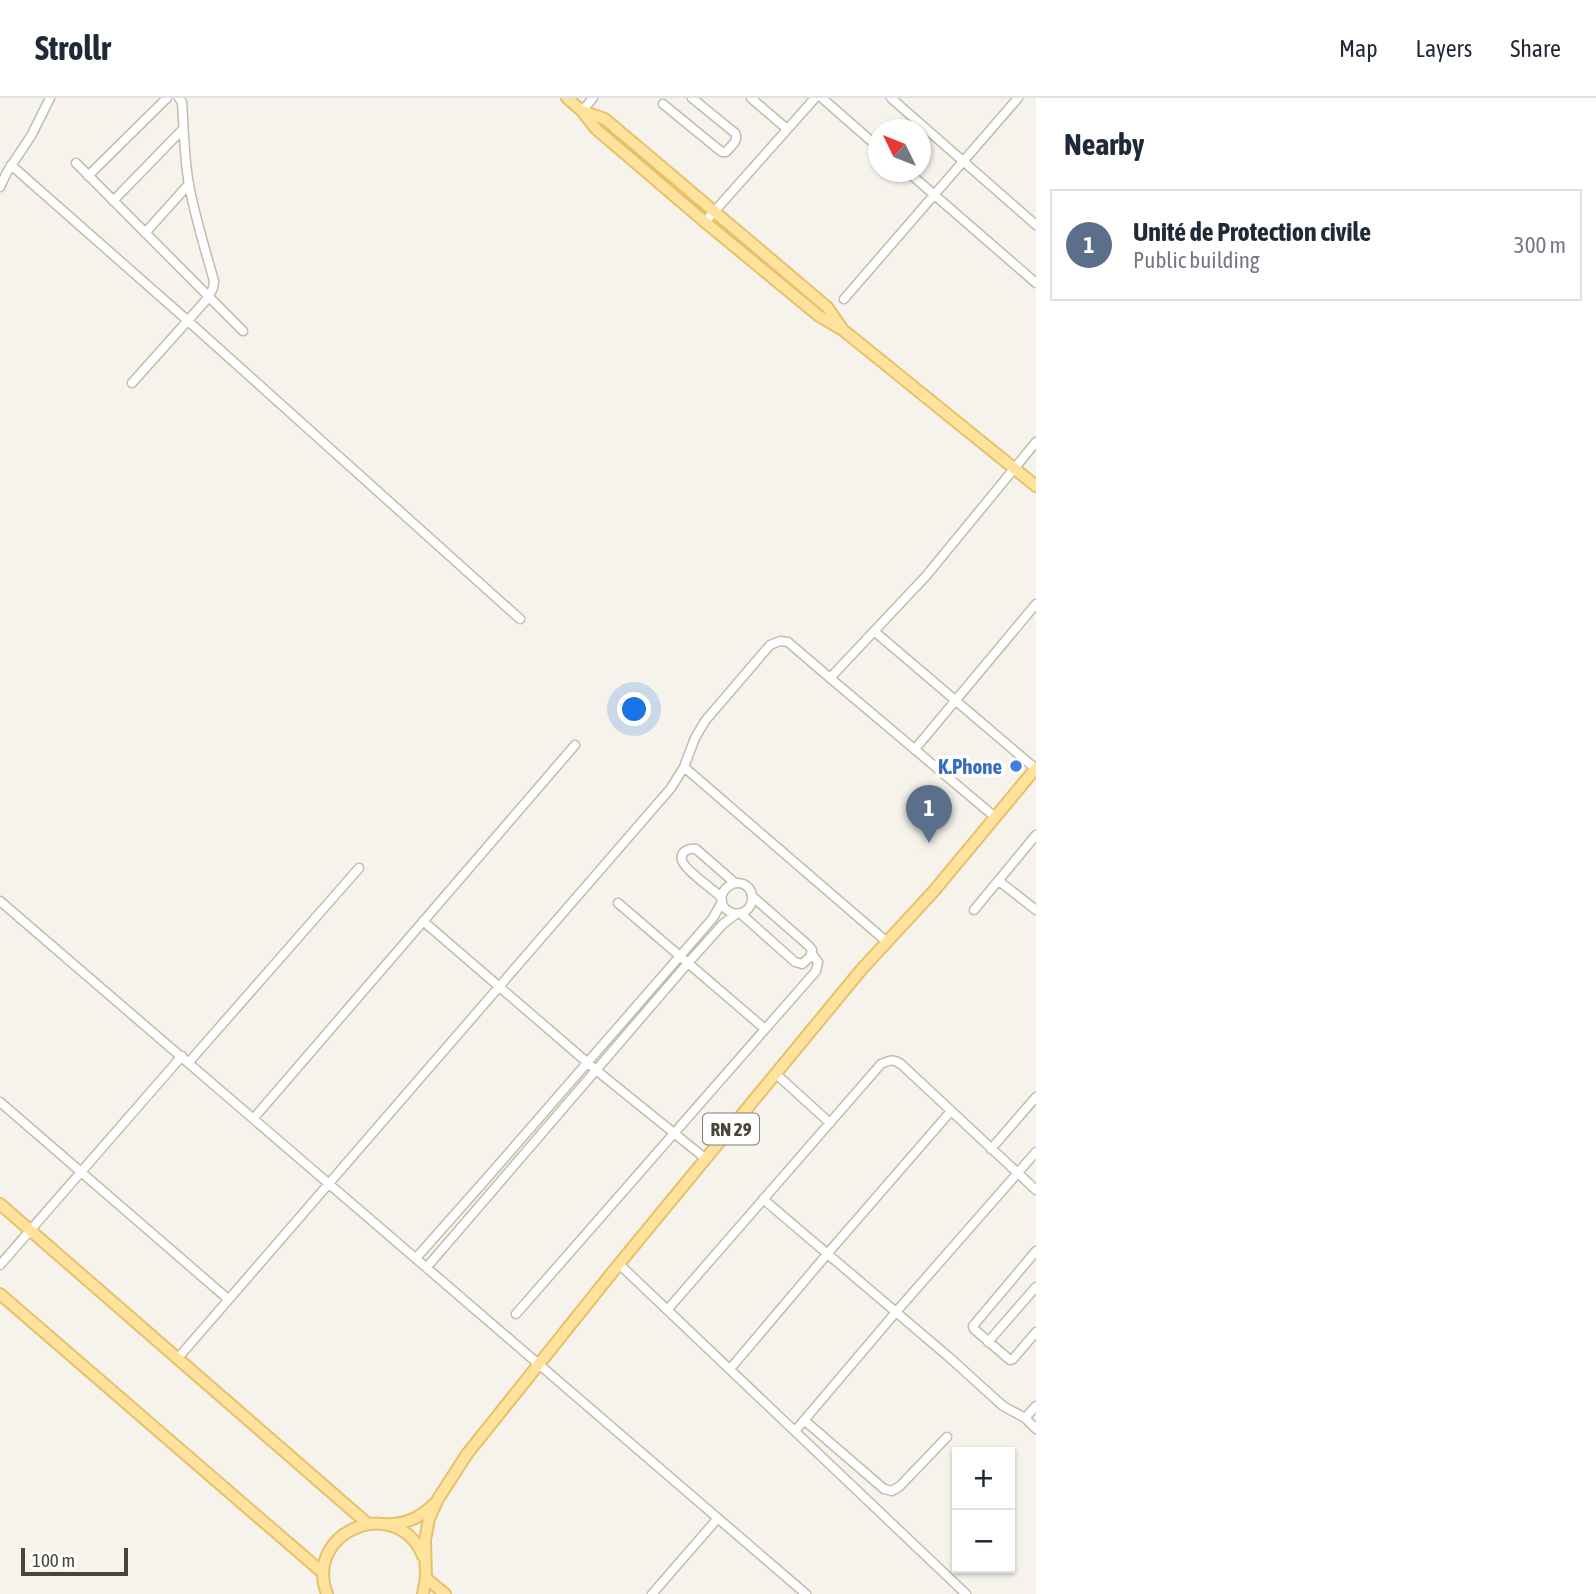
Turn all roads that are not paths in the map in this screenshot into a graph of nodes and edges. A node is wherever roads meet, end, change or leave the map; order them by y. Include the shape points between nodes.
1 (50, 98) edge
2 (167, 98) edge
3 (179, 98) edge
4 (593, 98) edge
5 (692, 98) edge
6 (751, 98) edge
7 (815, 98) edge
8 (822, 98) edge
9 (891, 98) edge
10 (1018, 98) edge
11 (569, 99) edge
12 (663, 104) dead end
13 (582, 111) junction
14 (183, 129) junction
15 (787, 130) junction
16 (868, 137) edge
17 (962, 161) junction
18 (76, 163) dead end
19 (6, 171) edge
20 (88, 176) junction
21 (920, 182) edge
22 (189, 184) junction
23 (0, 187) edge
24 (934, 194) junction
25 (113, 201) junction
26 (714, 211) junction
27 (705, 222) junction
28 (1036, 225) edge
29 (145, 233) junction
30 (1036, 283) edge
31 (208, 298) junction
32 (844, 299) dead end
33 (187, 320) junction
34 (843, 330) junction
35 (243, 331) dead end
36 (132, 383) dead end
37 (1036, 442) edge
38 (1015, 468) junction
39 (1036, 486) edge
40 (1036, 604) edge
41 (520, 619) dead end
42 (874, 631) junction
43 (830, 678) junction
44 (955, 701) junction
45 (575, 745) dead end
46 (915, 749) junction
47 (684, 767) junction
48 (1036, 769) edge
49 (995, 817) junction
50 (1036, 835) edge
51 (359, 868) dead end
52 (999, 881) junction
53 (735, 883) junction
54 (752, 897) junction
55 (722, 900) junction
56 (0, 901) edge
57 (618, 903) dead end
58 (974, 910) dead end
59 (1036, 910) edge
60 (738, 914) junction
61 (423, 921) junction
62 (887, 942) junction
63 (812, 954) junction
64 (680, 955) junction
65 (688, 963) junction
66 (499, 986) junction
67 (765, 1028) junction
68 (186, 1059) junction
69 (587, 1063) junction
70 (596, 1070) junction
71 (776, 1074) junction
72 (1036, 1097) edge
73 (0, 1102) edge
74 (951, 1111) junction
75 (254, 1118) junction
76 (830, 1123) junction
77 (674, 1133) junction
78 (991, 1149) junction
79 (1036, 1152) edge
80 (706, 1159) junction
81 (81, 1172) junction
82 (1017, 1173) junction
83 (487, 1178) junction
84 (329, 1182) junction
85 (497, 1187) junction
86 (1036, 1191) edge
87 (763, 1199) junction
88 (0, 1204) edge
89 (30, 1230) junction
90 (1036, 1251) edge
91 (828, 1254) junction
92 (416, 1257) junction
93 (620, 1264) junction
94 (0, 1265) edge
95 (427, 1266) junction
96 (1036, 1287) edge
97 (0, 1294) edge
98 (228, 1299) junction
99 (667, 1309) junction
100 (896, 1312) junction
101 (516, 1314) dead end
102 (1036, 1332) edge
103 (988, 1342) junction
104 (178, 1358) junction
105 (538, 1364) junction
106 (730, 1370) junction
107 (1036, 1406) edge
108 (1025, 1418) junction
109 (804, 1420) junction
110 (1036, 1429) edge
111 (794, 1431) junction
112 (947, 1437) dead end
113 (438, 1499) junction
114 (718, 1518) junction
115 (368, 1524) junction
116 (385, 1524) junction
117 (425, 1562) junction
118 (323, 1573) junction
119 (426, 1578) junction
120 (327, 1594) edge
121 (423, 1594) edge
122 (445, 1594) edge
123 (652, 1594) edge
124 (806, 1594) edge
125 (966, 1594) edge

1 - 19 street
2 - 20 street
3 - 14 street
4 - 13 street
5 - 12 street via 735,133 736,141 726,152
6 - 15 street
7 - 15 street
8 - 16 street
9 - 17 street
10 - 17 street
11 - 13 main road
13 - 26 main road via 605,119
13 - 27 main road via 596,130
14 - 22 street
14 - 25 street
15 - 26 street
17 - 24 street
17 - 28 street
18 - 20 street
19 - 23 street
19 - 33 street
20 - 25 street
21 - 24 street
22 - 29 street
22 - 31 street via 214,281
24 - 30 street
24 - 32 street
25 - 29 street
26 - 27 street
26 - 34 main road via 827,307
27 - 34 main road via 819,316
29 - 31 street
31 - 33 street
31 - 35 street
33 - 36 street
33 - 41 street
34 - 38 main road
37 - 38 street
38 - 39 main road
38 - 42 street
40 - 44 street
42 - 43 street
42 - 44 street
43 - 46 street
43 - 47 street via 788,642 773,643 705,720
44 - 46 street
44 - 48 street
45 - 61 street
46 - 49 street
47 - 62 street
47 - 66 street
48 - 49 main road, RN 29
49 - 62 main road, RN 29
50 - 52 street
51 - 68 street
52 - 58 street
52 - 59 street
53 - 54 street via 749,888
53 - 55 street via 725,888
53 - 55 street via 696,849 684,852 684,864
54 - 60 street via 750,908
54 - 63 street via 809,946
55 - 60 street via 727,910
55 - 64 street via 716,915
56 - 68 street
57 - 64 street
60 - 63 street via 795,961 806,962
60 - 65 street
61 - 66 street
61 - 75 street
62 - 71 main road, RN 29
63 - 67 street via 818,962 816,971
64 - 65 street
64 - 69 street
65 - 67 street
65 - 70 street
66 - 69 street
66 - 84 street
67 - 77 street
68 - 75 street
68 - 81 street
69 - 70 street
69 - 83 street
70 - 77 street
70 - 85 street
71 - 76 street
71 - 80 main road, RN 29
72 - 78 street
73 - 81 street
74 - 76 street via 894,1060 881,1064
74 - 78 street
74 - 91 street
75 - 84 street
76 - 87 street
77 - 80 street
77 - 101 street
78 - 82 street
79 - 82 street
80 - 93 main road, RN 29
81 - 89 street
81 - 98 street
82 - 86 street
82 - 100 street
83 - 85 street
83 - 92 street
84 - 92 street
84 - 98 street
85 - 95 street
87 - 91 street
87 - 99 street
88 - 89 main road
89 - 94 street
89 - 104 main road
90 - 103 street via 975,1322 974,1329
91 - 100 street
91 - 106 street
92 - 95 street
93 - 99 street
93 - 105 main road, RN 29
95 - 105 street
96 - 103 street
97 - 118 main road
98 - 104 street
99 - 106 street
100 - 108 street via 1003,1406
100 - 109 street
102 - 103 street via 1010,1360
104 - 115 main road
105 - 113 main road, RN 29
105 - 114 street
106 - 111 street
107 - 108 street
108 - 110 street
109 - 111 street
109 - 112 street via 891,1491
111 - 125 street
113 - 116 main road, RN 29 via 415,1519
113 - 117 main road, RN 29 via 426,1530
114 - 123 street
114 - 124 street
115 - 116 main road, RN 29
115 - 118 main road, RN 29 via 337,1541
116 - 117 main road via 410,1537
117 - 119 main road, RN 29
118 - 120 main road
119 - 121 main road, RN 29
119 - 122 main road

